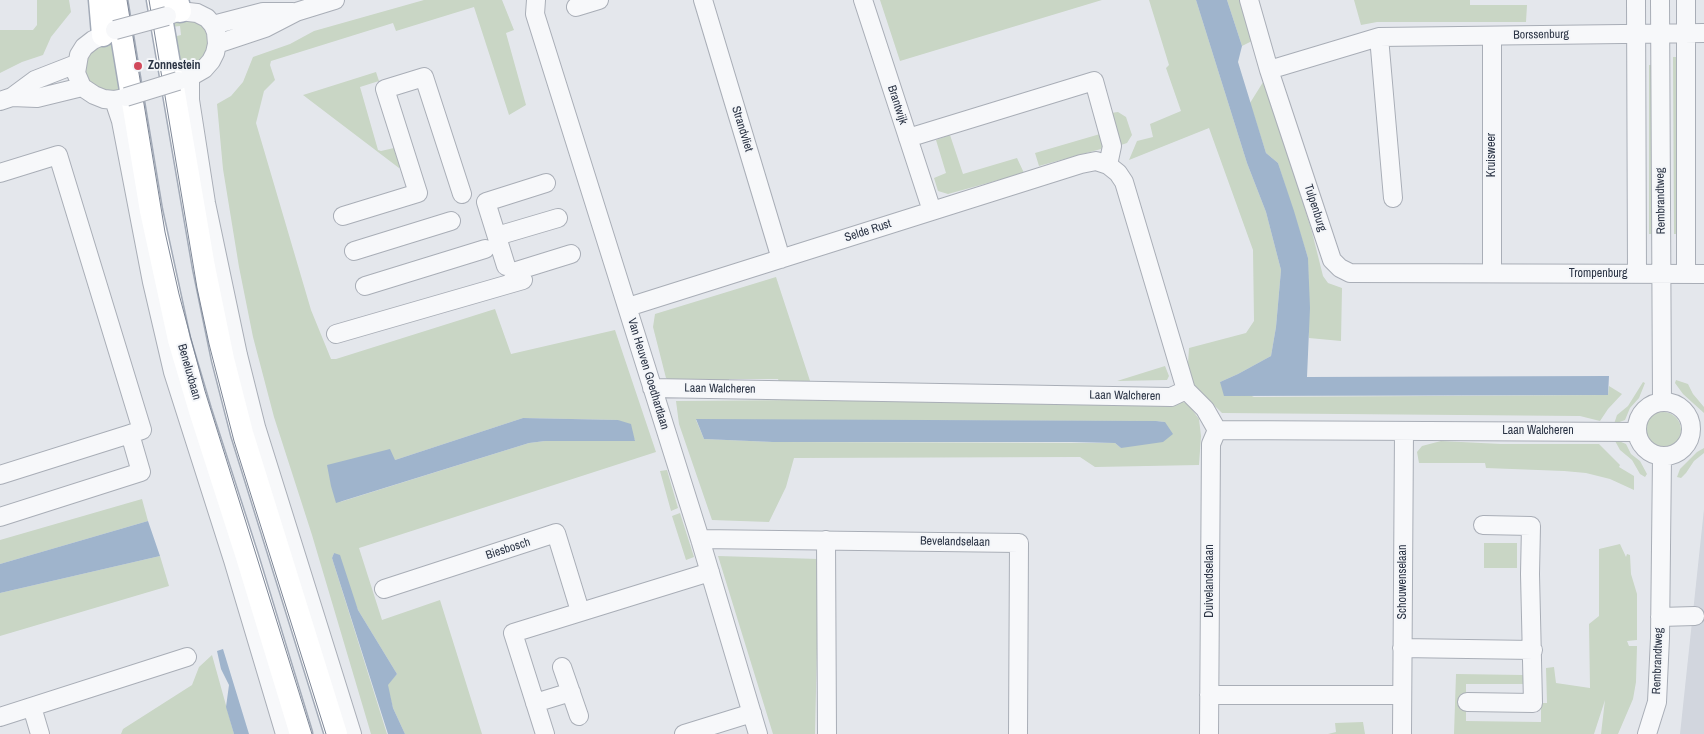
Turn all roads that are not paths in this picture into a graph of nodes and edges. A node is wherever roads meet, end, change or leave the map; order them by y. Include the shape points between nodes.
1 (100, 0) edge
2 (116, 0) edge
3 (335, 0) edge
4 (524, 0) edge
5 (599, 0) edge
6 (703, 0) edge
7 (863, 0) edge
8 (1249, 0) edge
9 (1636, 0) edge
10 (1660, 0) edge
11 (1686, 0) edge
12 (170, 7) edge
13 (536, 7) edge
14 (576, 7) dead end
15 (296, 12) junction
16 (213, 25) junction
17 (109, 32) junction
18 (1704, 32) edge
19 (1659, 33) junction
20 (1686, 33) junction
21 (1636, 34) junction
22 (1492, 36) junction
23 (1379, 37) junction
24 (217, 44) junction
25 (76, 64) junction
26 (1269, 70) junction
27 (184, 79) junction
28 (82, 87) junction
29 (120, 98) junction
30 (6, 99) edge
31 (908, 138) junction
32 (1108, 165) junction
33 (0, 173) edge
34 (546, 183) dead end
35 (462, 194) dead end
36 (1393, 198) dead end
37 (932, 211) junction
38 (343, 216) dead end
39 (558, 218) dead end
40 (451, 221) dead end
41 (491, 242) junction
42 (354, 250) dead end
43 (570, 254) dead end
44 (781, 259) junction
45 (514, 273) junction
46 (1492, 273) junction
47 (1637, 274) junction
48 (1662, 274) junction
49 (1695, 274) edge
50 (365, 286) dead end
51 (628, 307) junction
52 (336, 334) dead end
53 (652, 388) junction
54 (1186, 390) junction
55 (1662, 402) junction
56 (1217, 430) junction
57 (1698, 430) edge
58 (1404, 431) junction
59 (1636, 432) junction
60 (130, 434) junction
61 (1662, 456) junction
62 (0, 475) edge
63 (0, 517) edge
64 (1483, 525) dead end
65 (700, 539) junction
66 (826, 540) junction
67 (710, 572) junction
68 (384, 589) dead end
69 (304, 604) junction
70 (580, 611) junction
71 (256, 614) junction
72 (1696, 616) dead end
73 (1660, 617) junction
74 (1402, 648) junction
75 (1533, 650) junction
76 (187, 657) dead end
77 (562, 667) dead end
78 (571, 692) junction
79 (1209, 695) junction
80 (1402, 695) junction
81 (1467, 702) dead end
82 (535, 703) junction
83 (32, 707) junction
84 (752, 713) junction
85 (579, 716) dead end
86 (0, 717) edge
87 (40, 734) edge
88 (285, 734) edge
89 (300, 734) edge
90 (336, 734) edge
91 (352, 734) edge
92 (545, 734) edge
93 (684, 734) edge
94 (758, 734) edge
95 (827, 734) edge
96 (1018, 734) edge
97 (1209, 734) edge
98 (1402, 734) edge
99 (1647, 734) edge

1 - 17 main road
2 - 71 main road, Beneluxbaan via 151,211 179,340
3 - 15 street
4 - 13 street, Van Heuven Goedhartlaan
5 - 14 street
6 - 44 street, Strandvliet
7 - 31 street, Brantwijk
8 - 26 street, Tulpenburg
9 - 21 street, Rembrandtweg
10 - 19 street, Rembrandtweg
11 - 20 street, Rembrandtweg
12 - 16 street via 197,13
12 - 17 street, bridge
12 - 69 main road via 204,267 223,359 242,433
13 - 51 street, Van Heuven Goedhartlaan
15 - 16 street via 263,12
15 - 24 street via 266,28
16 - 24 street
17 - 25 street via 84,47
18 - 20 street, Borssenburg
19 - 20 street, Borssenburg
19 - 21 street, Borssenburg
19 - 48 street, Rembrandtweg
20 - 49 street, Rembrandtweg
21 - 22 street, Borssenburg
21 - 47 street, Rembrandtweg
22 - 23 street, Borssenburg
22 - 46 street, Kruisweer
23 - 26 street, Borssenburg
23 - 36 street
24 - 27 street via 211,61 204,69
25 - 28 street
25 - 30 street via 35,80
26 - 46 street, Tulpenburg via 1332,260 1340,268 1350,272
27 - 29 street, bridge
27 - 69 street via 238,355
28 - 29 street via 104,99
28 - 30 street via 37,98
29 - 71 street, Beneluxbaan via 121,121 152,282 173,372
31 - 32 street via 1094,81 1112,146
31 - 37 street, Brantwijk
32 - 37 street, Selde Rust via 1096,162 1081,164
32 - 54 street via 1124,182
33 - 60 street via 58,155 142,430
34 - 41 street via 486,202
35 - 38 street via 424,77 385,89 418,193
37 - 44 street, Selde Rust
39 - 41 street
40 - 42 street
41 - 45 street
41 - 50 street
43 - 45 street
44 - 51 street, Selde Rust
45 - 52 street
46 - 47 street, Trompenburg
47 - 48 street, Trompenburg
48 - 49 street, Trompenburg
48 - 55 street, Rembrandtweg
51 - 53 street, Van Heuven Goedhartlaan
53 - 54 street, Laan Walcheren via 1171,397
53 - 65 street, Van Heuven Goedhartlaan
54 - 56 street via 1205,409
55 - 57 street via 1679,407
55 - 59 street via 1643,412
56 - 58 street, Laan Walcheren
56 - 79 street, Duivelandselaan via 1211,444
57 - 61 street via 1676,454
58 - 59 street, Laan Walcheren
58 - 74 street, Schouwenselaan
59 - 61 street via 1642,446 1654,455
60 - 62 street
60 - 63 street via 142,472
61 - 73 street, Rembrandtweg
64 - 75 street via 1531,526
65 - 66 street, Bevelandselaan
65 - 67 street, Van Heuven Goedhartlaan
66 - 95 street
66 - 96 street, Bevelandselaan via 1019,543
67 - 70 street
67 - 84 street, Van Heuven Goedhartlaan
68 - 70 street, Biesbosch via 556,533
69 - 90 main road
69 - 91 street
70 - 82 street via 512,633
71 - 88 street, Beneluxbaan
71 - 89 main road, Beneluxbaan
72 - 73 street, Rembrandtweg
73 - 99 street, Rembrandtweg via 1657,702
74 - 75 street
74 - 80 street, Schouwenselaan
75 - 81 street via 1533,703
76 - 83 street
77 - 78 street
78 - 82 street
78 - 85 street
79 - 80 street
79 - 97 street, Duivelandselaan
80 - 98 street, Schouwenselaan
82 - 92 street
83 - 86 street
83 - 87 street
84 - 93 street
84 - 94 street, Van Heuven Goedhartlaan

